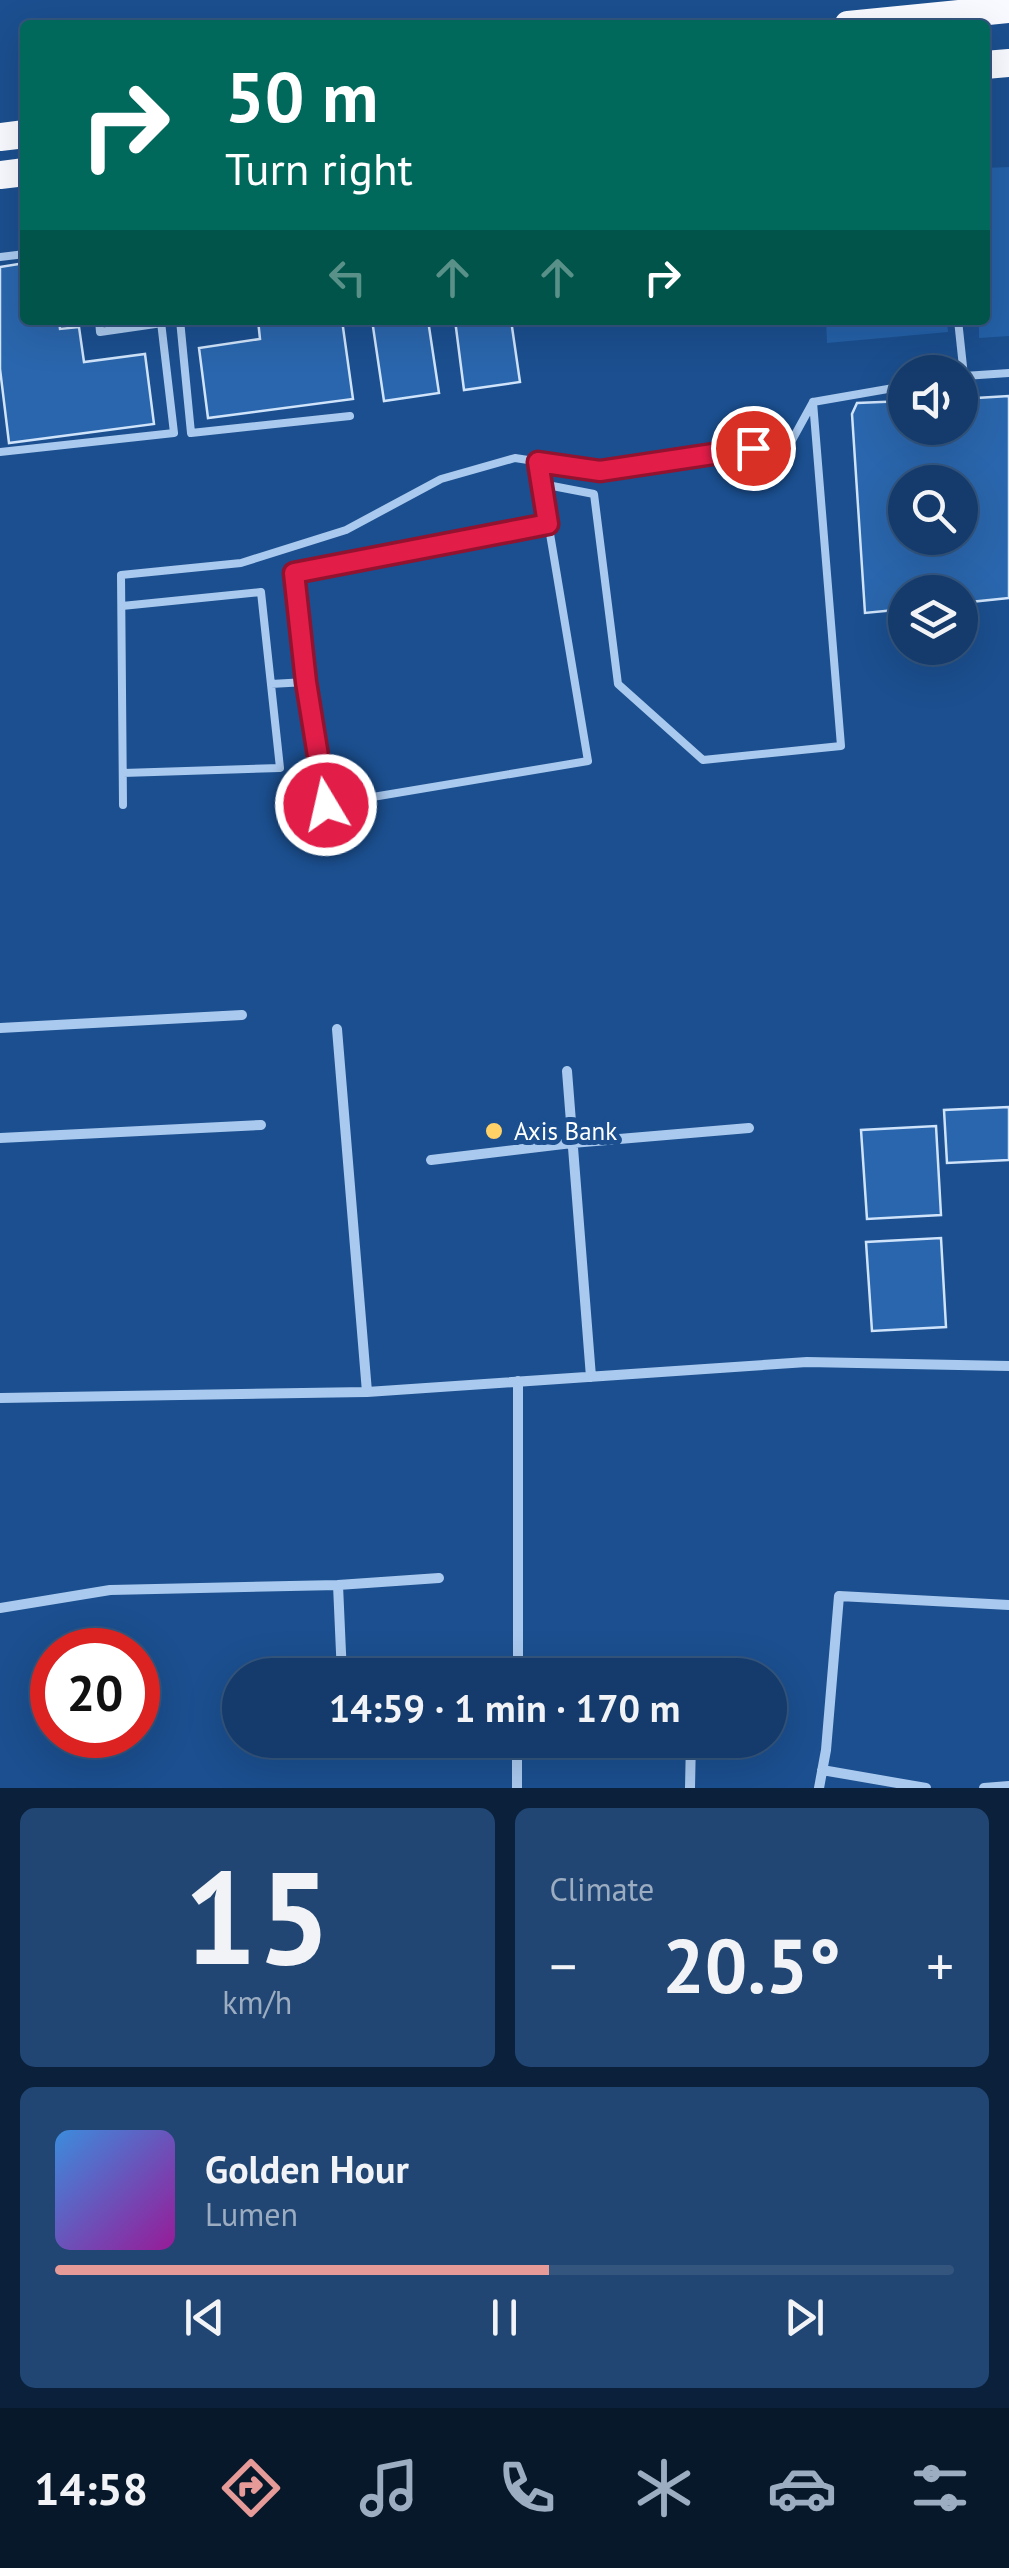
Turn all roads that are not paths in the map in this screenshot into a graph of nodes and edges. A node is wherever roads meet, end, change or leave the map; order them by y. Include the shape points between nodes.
1 (990, 7) edge
2 (919, 14) edge
3 (880, 20) edge
4 (99, 325) edge
5 (143, 325) edge
6 (162, 325) edge
7 (182, 325) edge
8 (958, 325) edge
9 (960, 355) edge
10 (1009, 373) edge
11 (978, 376) edge
12 (888, 389) edge
13 (812, 402) junction
14 (350, 416) dead end
15 (0, 452) edge
16 (538, 462) junction
17 (542, 484) junction
18 (548, 524) junction
19 (122, 606) junction
20 (306, 682) junction
21 (270, 684) junction
22 (123, 773) junction
23 (123, 806) dead end
24 (242, 1015) dead end
25 (0, 1028) edge
26 (337, 1029) dead end
27 (567, 1071) dead end
28 (261, 1124) dead end
29 (749, 1128) dead end
30 (0, 1138) edge
31 (572, 1143) junction
32 (431, 1160) dead end
33 (1009, 1366) edge
34 (591, 1377) junction
35 (518, 1381) junction
36 (366, 1392) junction
37 (0, 1398) edge
38 (439, 1578) dead end
39 (338, 1585) junction
40 (1009, 1605) edge
41 (0, 1608) edge
42 (341, 1658) edge
43 (518, 1658) edge
44 (518, 1758) edge
45 (691, 1758) edge
46 (822, 1770) junction
47 (1009, 1786) edge
48 (517, 1788) edge
49 (690, 1788) edge
50 (818, 1788) edge
51 (926, 1788) edge
52 (984, 1788) edge

1 - 2 highway
2 - 3 highway
4 - 5 lane via 100,332
6 - 15 lane via 174,433
7 - 14 lane via 191,433
8 - 9 lane
10 - 11 lane
12 - 13 lane
13 - 16 lane via 791,442 600,471
13 - 17 lane via 841,746 702,760 618,684 594,494
16 - 17 lane
16 - 19 lane via 515,458 440,480 346,530 241,562 121,575
17 - 18 lane
18 - 20 lane via 294,573
18 - 20 lane via 588,762 326,805
19 - 21 lane via 261,592
19 - 22 lane
20 - 21 lane
21 - 22 lane via 280,768
22 - 23 lane
24 - 25 street
26 - 36 street
27 - 31 street
28 - 30 street
29 - 31 street
31 - 32 street
31 - 34 street
33 - 34 street via 808,1362
34 - 35 street
35 - 36 street
35 - 43 street
36 - 37 street
38 - 39 street
39 - 41 street via 110,1590
39 - 42 street
40 - 46 street via 838,1596
44 - 48 street
45 - 49 street
46 - 50 street
46 - 51 street
47 - 52 street

